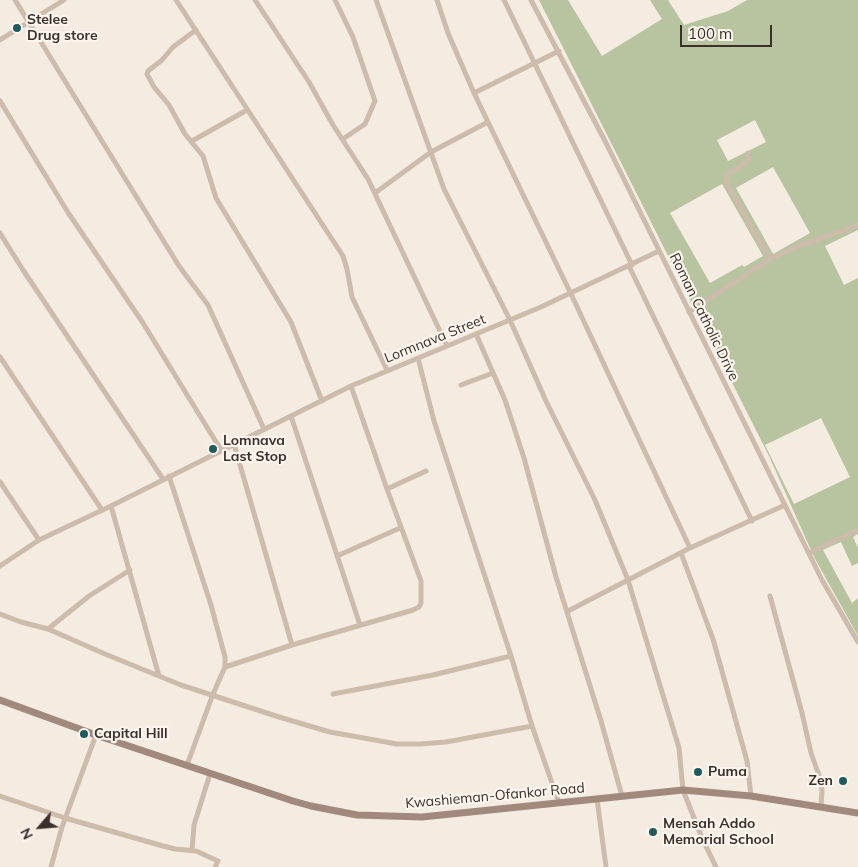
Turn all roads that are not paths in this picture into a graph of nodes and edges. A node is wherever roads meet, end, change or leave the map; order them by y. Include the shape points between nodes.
1 (14, 0) edge
2 (64, 0) edge
3 (176, 0) edge
4 (256, 0) edge
5 (335, 0) edge
6 (376, 0) edge
7 (437, 0) edge
8 (504, 0) edge
9 (532, 0) edge
10 (28, 22) junction
11 (196, 30) junction
12 (0, 40) edge
13 (559, 51) junction
14 (535, 62) junction
15 (474, 93) junction
16 (0, 101) edge
17 (247, 110) junction
18 (488, 122) junction
19 (342, 139) junction
20 (192, 141) junction
21 (431, 152) junction
22 (748, 153) dead end
23 (375, 192) junction
24 (858, 225) edge
25 (0, 233) edge
26 (659, 251) junction
27 (770, 259) junction
28 (631, 265) junction
29 (571, 294) junction
30 (689, 312) junction
31 (510, 320) junction
32 (476, 334) junction
33 (447, 346) junction
34 (0, 357) edge
35 (418, 358) junction
36 (387, 370) junction
37 (493, 373) junction
38 (461, 385) dead end
39 (352, 386) junction
40 (322, 401) junction
41 (291, 416) junction
42 (264, 429) junction
43 (234, 444) junction
44 (221, 450) junction
45 (426, 472) dead end
46 (169, 476) junction
47 (163, 479) junction
48 (0, 482) edge
49 (387, 489) junction
50 (785, 505) junction
51 (111, 506) junction
52 (102, 510) junction
53 (752, 521) junction
54 (400, 528) junction
55 (858, 530) edge
56 (39, 540) junction
57 (690, 548) junction
58 (681, 553) junction
59 (808, 554) junction
60 (337, 556) junction
61 (0, 566) edge
62 (130, 570) junction
63 (628, 580) junction
64 (770, 596) dead end
65 (568, 612) junction
66 (0, 614) edge
67 (360, 625) junction
68 (48, 629) junction
69 (858, 642) edge
70 (292, 645) junction
71 (512, 656) junction
72 (225, 667) junction
73 (159, 676) junction
74 (212, 694) junction
75 (333, 694) dead end
76 (0, 700) edge
77 (532, 726) junction
78 (96, 735) junction
79 (187, 765) junction
80 (210, 774) junction
81 (683, 790) junction
82 (0, 796) edge
83 (622, 796) junction
84 (751, 796) junction
85 (597, 799) junction
86 (560, 803) junction
87 (821, 807) junction
88 (858, 813) edge
89 (65, 818) junction
90 (192, 850) junction
91 (51, 867) edge
92 (215, 867) edge
93 (606, 867) edge
94 (716, 867) edge

1 - 10 street
2 - 10 street
3 - 11 street
4 - 19 street
5 - 19 street via 353,37 375,101 366,124
6 - 21 street
7 - 15 street
8 - 14 street
9 - 13 street, Roman Catholic Drive
10 - 12 street
10 - 42 street via 179,266 208,305
11 - 17 street
11 - 20 street via 147,72
13 - 14 street
13 - 26 street, Roman Catholic Drive
14 - 15 street
14 - 28 street
15 - 18 street
16 - 44 street
17 - 20 street
17 - 36 street via 343,256 352,298
18 - 21 street
18 - 29 street
19 - 23 street
20 - 40 street via 206,164 216,198 291,322
21 - 23 street
21 - 31 street via 444,189
22 - 27 street via 749,160 727,175 726,182
23 - 33 street
24 - 27 street
25 - 47 street
26 - 28 street, Lormnava Street
26 - 30 street, Roman Catholic Drive
27 - 30 street
28 - 29 street, Lormnava Street
28 - 53 street
29 - 31 street, Lormnava Street
29 - 57 street
30 - 50 street, Roman Catholic Drive
31 - 32 street, Lormnava Street
31 - 63 street via 595,500
32 - 33 street, Lormnava Street
32 - 37 street
33 - 35 street, Lormnava Street
34 - 52 street
35 - 36 street, Lormnava Street
35 - 71 street via 434,422
36 - 39 street, Lormnava Street
37 - 38 street
37 - 65 street via 524,458
39 - 40 street, Lormnava Street
39 - 49 street
40 - 41 street, Lormnava Street
41 - 42 street, Lormnava Street
41 - 60 street
42 - 43 street, Lormnava Street
43 - 44 street, Lormnava Street
43 - 70 street
44 - 46 street, Lormnava Street
45 - 49 street
46 - 47 street, Lormnava Street
46 - 72 street via 211,605
47 - 51 street, Lormnava Street
48 - 56 street
49 - 54 street
50 - 53 street
50 - 59 street, Roman Catholic Drive
51 - 52 street, Lormnava Street
51 - 62 street
52 - 56 street, Lormnava Street
53 - 57 street
54 - 60 street
54 - 67 street via 421,580 421,603 413,610
55 - 59 street
56 - 61 street, Lormnava Street
57 - 58 street
58 - 63 street
58 - 84 street via 713,639 747,761
59 - 69 street, Roman Catholic Drive
60 - 67 street
62 - 68 street via 89,596
62 - 73 street
63 - 65 street
63 - 81 street via 678,748
64 - 87 street via 820,778
65 - 83 street
66 - 68 street
67 - 70 street
68 - 73 street
70 - 72 street
71 - 75 street
71 - 77 street
72 - 74 street
73 - 74 street
74 - 77 street via 330,732 397,744 446,742
74 - 79 street
76 - 78 main road, Kwashieman-Ofankor Road
77 - 86 street
78 - 79 main road, Kwashieman-Ofankor Road
78 - 89 street
79 - 80 main road, Kwashieman-Ofankor Road
80 - 86 main road, Kwashieman-Ofankor Road via 311,806 357,815 422,818
80 - 90 street via 194,825
81 - 83 main road, Kwashieman-Ofankor Road
81 - 84 main road, Kwashieman-Ofankor Road
81 - 94 street
82 - 89 street
83 - 85 main road, Kwashieman-Ofankor Road
84 - 87 main road, Kwashieman-Ofankor Road
85 - 86 main road, Kwashieman-Ofankor Road
85 - 93 street
87 - 88 main road, Kwashieman-Ofankor Road
89 - 90 street via 175,849
89 - 91 street
90 - 92 street via 218,861

